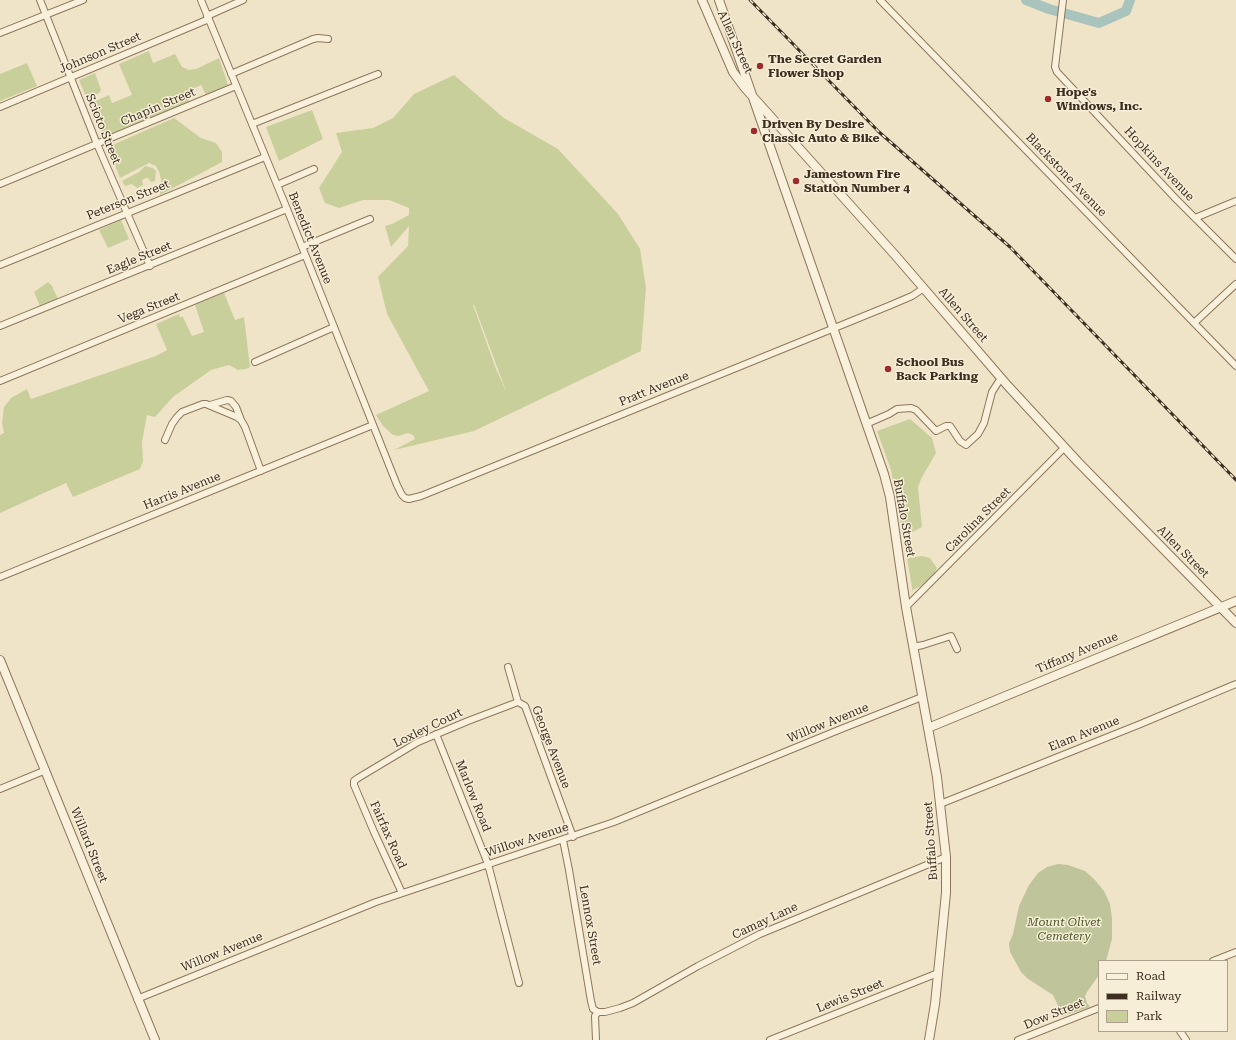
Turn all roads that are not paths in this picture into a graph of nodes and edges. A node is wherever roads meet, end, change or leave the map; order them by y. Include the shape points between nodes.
1 (40, 0) edge
2 (83, 0) edge
3 (201, 0) edge
4 (243, 0) edge
5 (702, 0) edge
6 (720, 0) edge
7 (880, 0) edge
8 (1063, 0) edge
9 (46, 15) junction
10 (208, 17) junction
11 (0, 33) edge
12 (328, 38) dead end
13 (741, 62) junction
14 (731, 67) junction
15 (231, 74) junction
16 (378, 74) dead end
17 (70, 78) junction
18 (236, 86) junction
19 (754, 99) junction
20 (0, 107) edge
21 (252, 124) junction
22 (97, 144) junction
23 (265, 157) junction
24 (314, 169) dead end
25 (0, 184) edge
26 (277, 185) junction
27 (1236, 200) edge
28 (287, 209) junction
29 (126, 213) junction
30 (1195, 218) junction
31 (370, 219) dead end
32 (302, 247) junction
33 (305, 255) junction
34 (1236, 259) edge
35 (0, 265) edge
36 (150, 266) junction
37 (1236, 284) edge
38 (924, 288) junction
39 (1194, 323) junction
40 (0, 326) edge
41 (334, 328) junction
42 (833, 329) junction
43 (255, 362) dead end
44 (1236, 366) edge
45 (1001, 378) junction
46 (0, 381) edge
47 (210, 406) junction
48 (241, 420) junction
49 (866, 424) junction
50 (373, 425) junction
51 (165, 440) dead end
52 (1064, 448) junction
53 (261, 471) junction
54 (397, 485) joint
55 (0, 577) edge
56 (1236, 601) edge
57 (906, 607) junction
58 (1220, 607) junction
59 (1236, 623) edge
60 (913, 647) junction
61 (957, 649) dead end
62 (0, 660) edge
63 (508, 667) dead end
64 (3, 675) edge
65 (1236, 684) edge
66 (922, 697) junction
67 (518, 702) junction
68 (928, 728) junction
69 (436, 734) junction
70 (46, 770) junction
71 (354, 785) joint
72 (0, 789) edge
73 (940, 804) junction
74 (573, 837) junction
75 (563, 840) junction
76 (946, 857) junction
77 (488, 864) junction
78 (402, 893) junction
79 (1236, 952) edge
80 (1216, 960) edge
81 (938, 973) junction
82 (519, 983) dead end
83 (137, 999) junction
84 (1098, 1008) edge
85 (598, 1012) junction
86 (155, 1040) edge
87 (596, 1040) edge
88 (770, 1040) edge
89 (929, 1040) edge
90 (1018, 1040) edge

1 - 9 street, Scioto Street
2 - 9 street
3 - 10 street, Benedict Avenue
4 - 10 street, Johnson Street
5 - 14 street, Allen Street
6 - 13 street, Buffalo Street
7 - 39 street, Blackstone Avenue
8 - 30 street, Hopkins Avenue via 1055,67 1057,72
9 - 11 street
9 - 17 street, Scioto Street
10 - 15 street, Benedict Avenue
10 - 17 street, Johnson Street
12 - 15 street via 313,39
13 - 14 street via 739,66
13 - 19 street, Buffalo Street
14 - 19 street, Allen Street
15 - 18 street, Benedict Avenue
16 - 21 street
17 - 20 street, Johnson Street
17 - 22 street, Scioto Street
18 - 21 street, Benedict Avenue
18 - 22 street, Chapin Street
19 - 38 street, Allen Street
19 - 42 street, Buffalo Street
21 - 23 street, Benedict Avenue
22 - 25 street, Chapin Street
22 - 29 street, Scioto Street
23 - 26 street, Benedict Avenue
23 - 29 street, Peterson Street
24 - 26 street
26 - 28 street, Benedict Avenue
27 - 30 street
28 - 32 street, Benedict Avenue
28 - 36 street, Eagle Street
29 - 35 street, Peterson Street
29 - 36 street, Scioto Street
30 - 34 street, Hopkins Avenue
31 - 32 street
32 - 33 street, Benedict Avenue
33 - 41 street, Benedict Avenue
33 - 46 street, Vega Street
36 - 40 street, Eagle Street
37 - 39 street
38 - 42 street, Pratt Avenue via 912,296
38 - 45 street, Allen Street
39 - 44 street, Blackstone Avenue
41 - 43 street
41 - 50 street, Benedict Avenue
42 - 49 street, Buffalo Street
42 - 54 street, Pratt Avenue via 419,496 405,498
45 - 49 street via 992,392 984,423 978,434 966,446 950,426 936,431 914,408 902,407
45 - 52 street, Allen Street
47 - 48 street
47 - 48 street via 231,401
47 - 51 street via 203,404 182,412 172,424
48 - 53 street
49 - 57 street, Buffalo Street via 890,497
50 - 53 street, Harris Avenue
50 - 54 street, Benedict Avenue
52 - 57 street, Carolina Street
52 - 58 street, Allen Street
53 - 55 street, Harris Avenue
56 - 58 street, Tiffany Avenue
57 - 60 street, Buffalo Street
58 - 59 street, Allen Street
58 - 68 street, Tiffany Avenue
60 - 61 street via 951,636
60 - 66 street, Buffalo Street
62 - 64 street, Willard Street
63 - 67 street, George Avenue
64 - 70 street, Willard Street
65 - 73 street, Elam Avenue
66 - 68 street, Buffalo Street
66 - 74 street, Willow Avenue
67 - 69 street, Loxley Court
67 - 74 street, George Avenue via 525,706
68 - 73 street, Buffalo Street
69 - 71 street, Loxley Court via 358,778
69 - 77 street, Marlow Road
70 - 72 street
70 - 83 street, Willard Street
71 - 78 street, Fairfax Road
73 - 76 street, Buffalo Street
74 - 75 street, Willow Avenue
75 - 77 street, Willow Avenue
75 - 85 street, Lennox Street via 591,1001 593,1009
76 - 81 street, Buffalo Street via 946,892
76 - 85 street, Camay Lane via 760,934 633,1003
77 - 78 street, Willow Avenue
77 - 82 street, Marlow Road
78 - 83 street, Willow Avenue
79 - 80 street
81 - 88 street, Lewis Street
81 - 89 street, Buffalo Street
83 - 86 street, Willard Street
84 - 90 street, Dow Street
85 - 87 street via 595,1016

